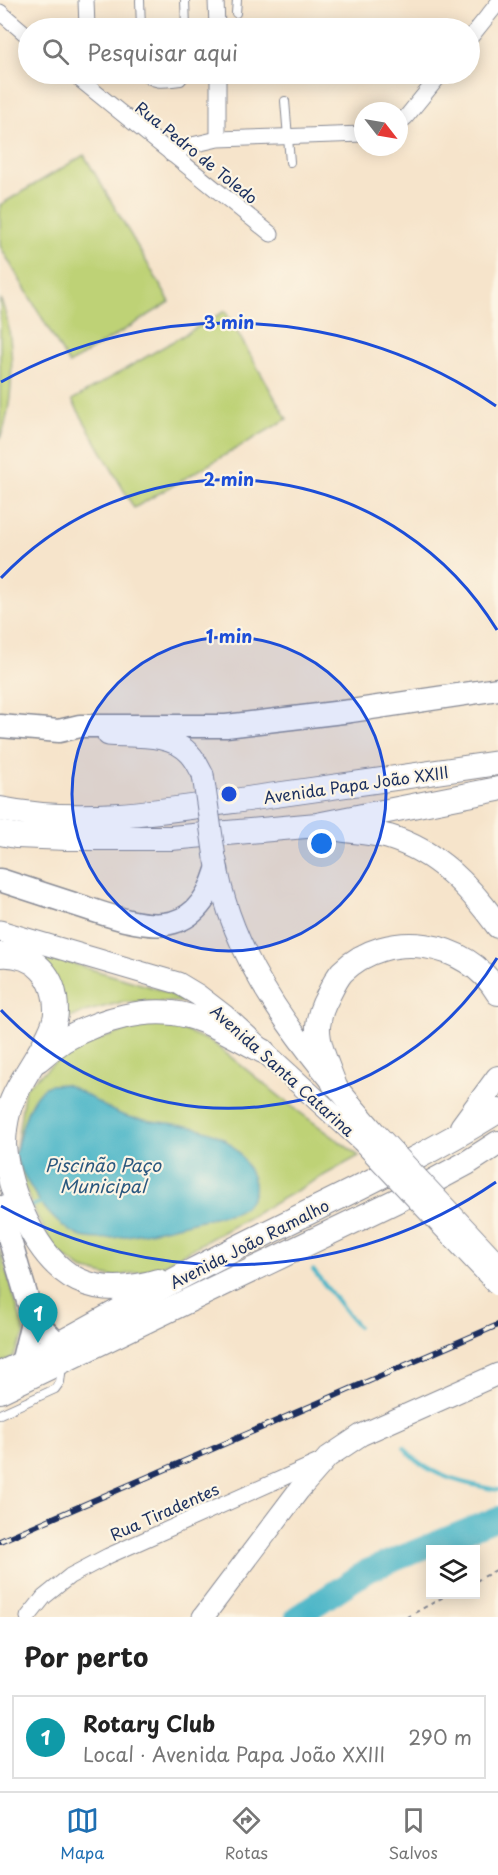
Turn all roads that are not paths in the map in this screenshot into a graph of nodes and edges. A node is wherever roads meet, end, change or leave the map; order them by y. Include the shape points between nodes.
1 (86, 0) edge
2 (140, 0) edge
3 (185, 0) edge
4 (216, 0) edge
5 (237, 0) edge
6 (498, 3) edge
7 (0, 12) edge
8 (236, 13) dead end
9 (87, 18) edge
10 (141, 18) edge
11 (186, 18) edge
12 (217, 18) edge
13 (480, 26) edge
14 (18, 27) edge
15 (86, 84) edge
16 (92, 84) edge
17 (218, 84) edge
18 (433, 84) edge
19 (93, 90) junction
20 (285, 101) dead end
21 (408, 115) edge
22 (354, 134) edge
23 (288, 136) junction
24 (218, 139) junction
25 (171, 154) junction
26 (290, 162) dead end
27 (271, 234) dead end
28 (498, 689) edge
29 (0, 726) edge
30 (59, 731) junction
31 (498, 763) edge
32 (498, 789) edge
33 (0, 809) edge
34 (317, 825) junction
35 (0, 833) edge
36 (216, 864) junction
37 (0, 880) edge
38 (498, 926) edge
39 (0, 931) edge
40 (0, 956) edge
41 (498, 993) edge
42 (263, 1051) junction
43 (31, 1065) junction
44 (498, 1078) edge
45 (334, 1084) junction
46 (498, 1111) edge
47 (367, 1135) junction
48 (452, 1140) junction
49 (498, 1143) edge
50 (467, 1163) junction
51 (498, 1165) edge
52 (0, 1207) edge
53 (498, 1264) edge
54 (192, 1271) junction
55 (498, 1286) edge
56 (33, 1318) junction
57 (68, 1352) junction
58 (22, 1363) junction
59 (0, 1374) edge
60 (498, 1374) edge
61 (0, 1391) edge
62 (0, 1413) edge
63 (328, 1458) junction
64 (28, 1617) edge
65 (203, 1617) edge

1 - 9 street
2 - 10 lane
3 - 11 lane
4 - 12 street
5 - 8 lane
6 - 13 street
7 - 14 street
15 - 19 street, Rua Pedro de Toledo
16 - 19 street
17 - 24 street
18 - 21 street
19 - 25 street, Rua Pedro de Toledo
20 - 23 lane
22 - 23 street
23 - 24 street
23 - 26 lane
24 - 25 street
25 - 27 street, Rua Pedro de Toledo
28 - 30 main road via 226,726 80,726
29 - 30 main road
30 - 36 main road, Avenida Santa Catarina, bridge via 165,740 190,754 202,775
31 - 33 highway, Avenida Papa João XXIII via 157,812 77,817
32 - 34 highway, Avenida Papa João XXIII
34 - 35 highway, Avenida Papa João XXIII via 171,838 67,838
34 - 38 highway via 390,838 418,849 463,882
36 - 37 main road via 212,886 197,908 184,918 161,925 121,920
36 - 45 main road, Avenida Santa Catarina via 229,916 255,975
39 - 42 main road, Avenida Santa Catarina via 178,983 214,1006
40 - 43 highway via 30,960 48,978 53,990 56,1019
41 - 45 highway via 490,978 471,963 433,947 412,944 366,955 341,973 322,1008 319,1037
42 - 43 highway via 190,1016 160,1011 96,1026 64,1040
42 - 47 main road, Avenida Santa Catarina
43 - 54 highway via 15,1093 4,1145 12,1183 43,1250 77,1280 102,1288 149,1284
44 - 48 highway
45 - 47 main road, Avenida Santa Catarina
46 - 48 highway, Avenida João Ramalho
47 - 53 main road, bridge
47 - 55 main road, bridge
48 - 54 highway, Avenida João Ramalho
49 - 50 highway, Avenida João Ramalho
50 - 51 highway
50 - 57 highway, Avenida João Ramalho via 389,1204
52 - 56 main road
54 - 57 highway, Avenida João Ramalho
56 - 57 main road
56 - 58 main road
57 - 58 highway, Avenida João Ramalho
57 - 61 highway, Avenida João Ramalho
57 - 62 lane via 55,1389
58 - 59 highway, Avenida João Ramalho
60 - 63 main road via 361,1435
63 - 64 street, Rua Tiradentes via 70,1576 44,1597
63 - 65 main road via 298,1490

